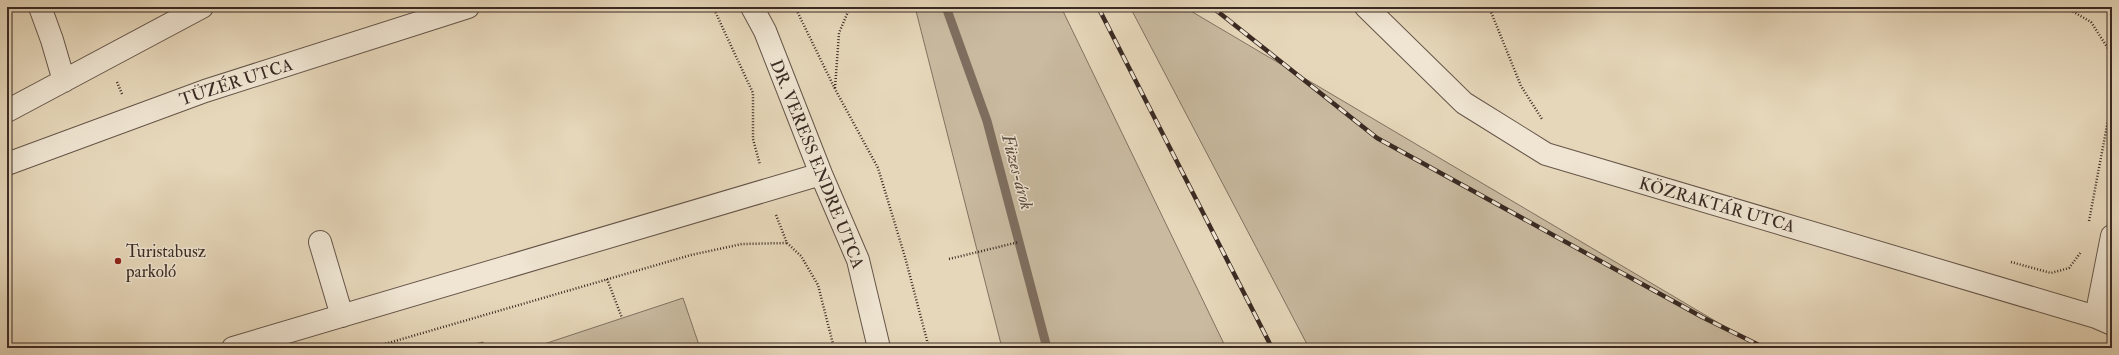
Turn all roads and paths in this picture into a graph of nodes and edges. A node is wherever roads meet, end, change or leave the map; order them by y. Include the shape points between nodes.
1 (40, 7) edge
2 (202, 7) edge
3 (468, 7) edge
4 (752, 7) edge
5 (795, 7) edge
6 (850, 7) edge
7 (1366, 7) edge
8 (1489, 7) edge
9 (2065, 7) edge
10 (169, 15) edge
11 (106, 58) junction
12 (2112, 63) edge
13 (64, 80) junction
14 (835, 89) junction
15 (123, 95) dead end
16 (2112, 99) edge
17 (7, 111) edge
18 (1544, 122) dead end
19 (7, 164) edge
20 (821, 174) junction
21 (2089, 224) dead end
22 (2112, 236) edge
23 (320, 242) dead end
24 (1018, 242) dead end
25 (787, 243) dead end
26 (2084, 248) dead end
27 (949, 259) dead end
28 (2005, 260) dead end
29 (608, 279) junction
30 (342, 316) junction
31 (622, 318) dead end
32 (2104, 320) edge
33 (233, 348) edge
34 (371, 348) edge
35 (879, 348) edge
36 (929, 348) edge

1 - 13 street
2 - 10 street
3 - 19 street, TÜZÉR UTCA via 205,91
4 - 20 street, DR. VERESS ENDRE UTCA via 765,31
5 - 14 path
6 - 14 path via 839,33
7 - 32 street, KÖZRAKTÁR UTCA via 1464,103 1546,154
8 - 18 path via 1521,86
9 - 12 path via 2091,22 2111,53
10 - 11 street
11 - 13 street
11 - 15 path
13 - 17 street
14 - 36 path via 878,168
16 - 21 path
20 - 30 street
20 - 35 street, DR. VERESS ENDRE UTCA via 858,260
22 - 32 street
23 - 30 street
24 - 27 path
25 - 29 path via 742,244 691,255
26 - 28 path via 2069,268 2051,273
29 - 31 path
29 - 34 path
30 - 33 street

